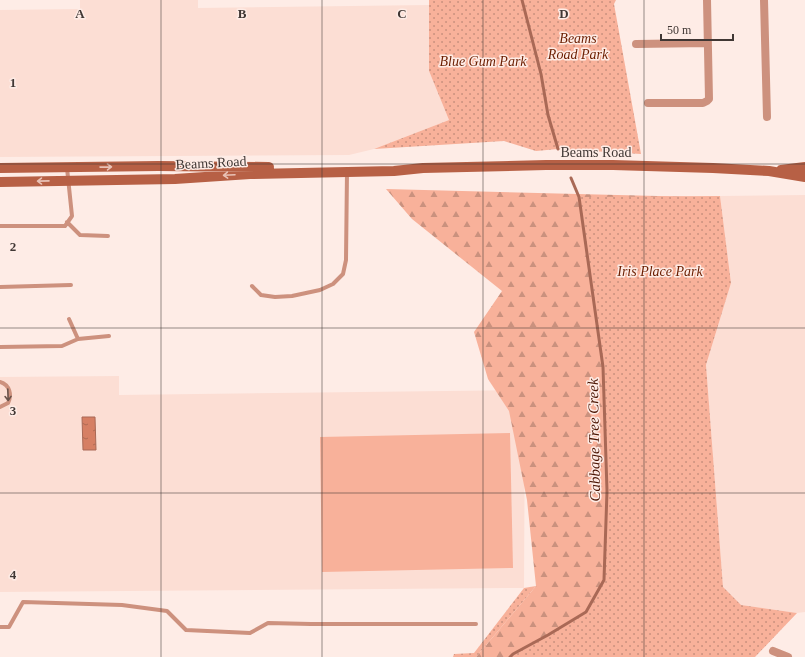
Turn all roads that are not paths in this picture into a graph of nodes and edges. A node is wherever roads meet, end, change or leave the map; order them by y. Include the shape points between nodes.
1 (707, 0) edge
2 (764, 0) edge
3 (707, 43) junction
4 (636, 44) dead end
5 (648, 103) dead end
6 (767, 117) dead end
7 (67, 167) junction
8 (805, 167) edge
9 (0, 168) edge
10 (423, 168) junction
11 (770, 171) junction
12 (347, 172) junction
13 (805, 177) edge
14 (69, 181) junction
15 (0, 182) edge
16 (68, 222) junction
17 (0, 226) edge
18 (108, 236) dead end
19 (71, 285) dead end
20 (0, 286) edge
21 (252, 286) dead end
22 (69, 319) dead end
23 (109, 336) dead end
24 (78, 339) junction
25 (0, 347) edge
26 (0, 382) edge
27 (0, 407) edge
28 (476, 624) dead end
29 (0, 628) edge
30 (773, 651) dead end
31 (788, 657) edge

1 - 3 street
2 - 6 street
3 - 4 street
3 - 5 street via 709,99 703,102
7 - 9 main road, Beams Road
7 -> 10 main road, Beams Road via 394,165
7 - 14 lane
8 - 11 main road, Beams Road
10 - 11 main road, Beams Road via 613,165
10 - 12 main road, Beams Road
11 - 13 main road, Beams Road
12 -> 14 main road, Beams Road
12 - 21 lane via 346,260 343,274 333,284 320,290 292,296 261,295
14 -> 15 main road, Beams Road
14 - 16 lane via 72,216
16 - 17 lane via 65,226
16 - 18 lane via 80,235
19 - 20 lane
22 - 24 lane
23 - 24 lane
24 - 25 lane via 62,346
26 -> 27 lane via 8,387 10,396 8,403
28 - 29 lane via 268,623 250,633 194,631 186,630 167,611 122,605 23,602 9,627
30 - 31 street

